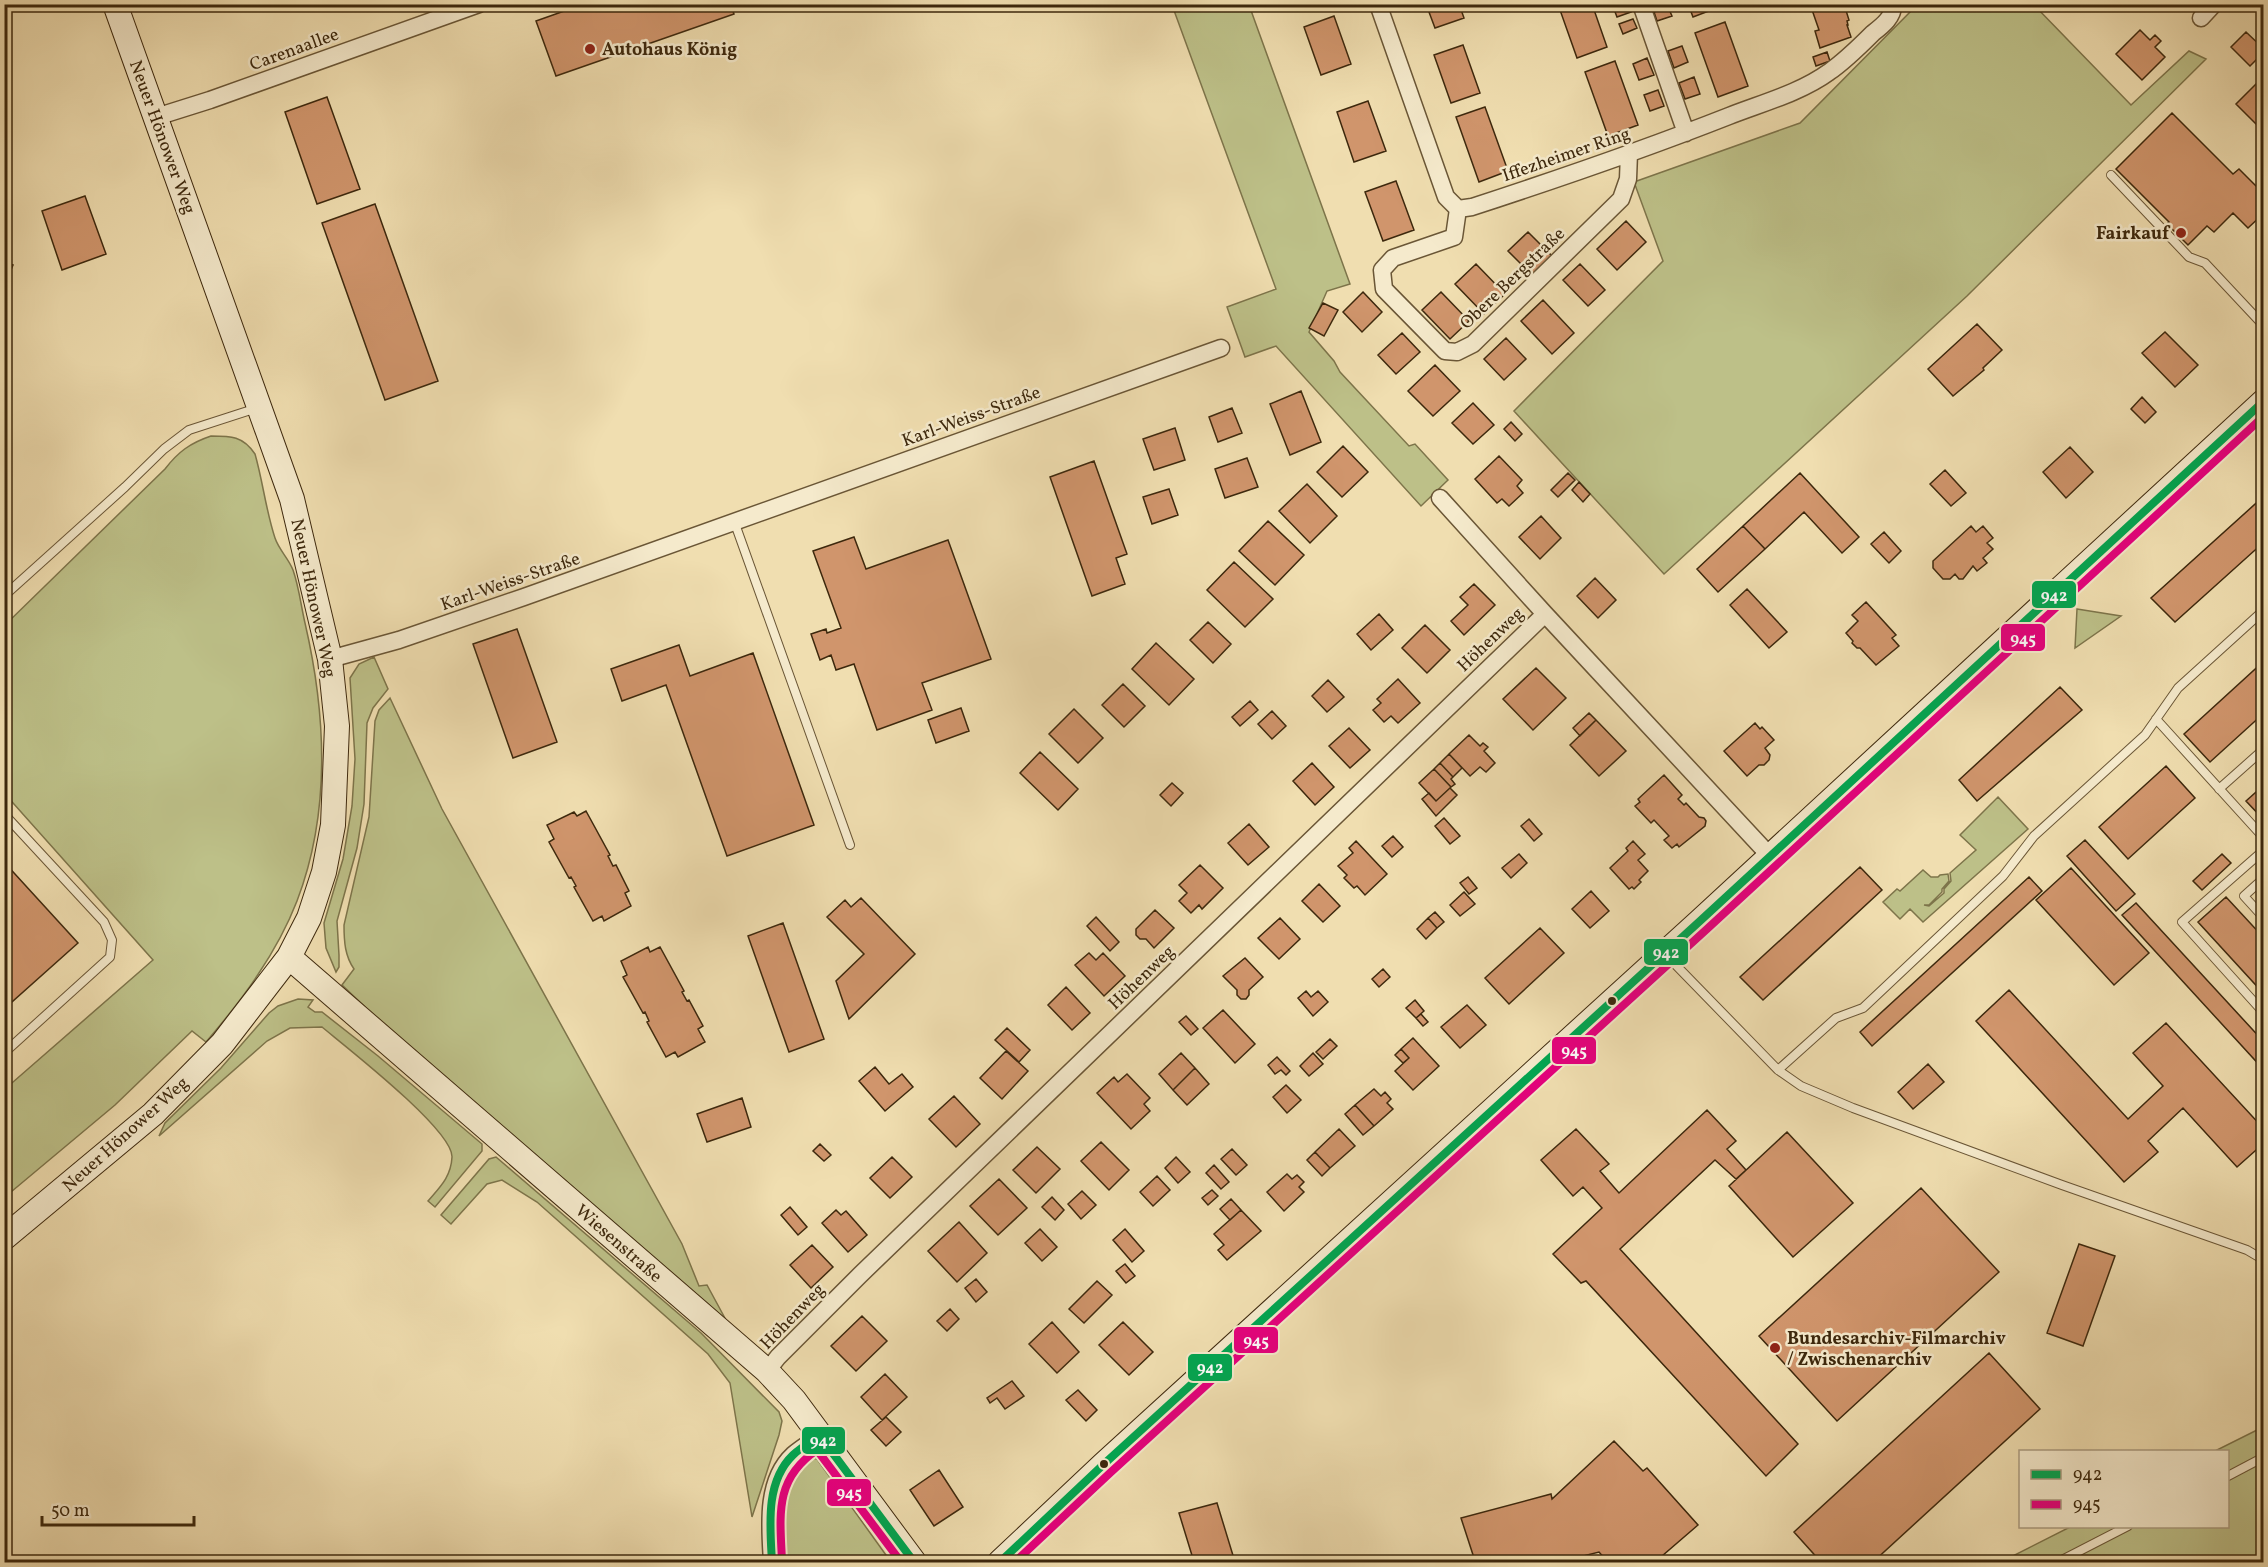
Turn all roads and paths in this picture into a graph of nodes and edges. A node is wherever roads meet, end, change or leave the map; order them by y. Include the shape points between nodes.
1 (116, 4) edge
2 (480, 4) edge
3 (1378, 4) edge
4 (1641, 4) edge
5 (1893, 4) edge
6 (2214, 4) edge
7 (2201, 18) dead end
8 (156, 117) junction
9 (1686, 133) junction
10 (1629, 153) junction
11 (2111, 176) dead end
12 (1458, 209) junction
13 (2264, 326) edge
14 (1221, 348) dead end
15 (2264, 401) edge
16 (260, 407) junction
17 (1440, 498) dead end
18 (734, 522) junction
19 (4, 596) edge
20 (2264, 610) edge
21 (1545, 614) junction
22 (330, 659) junction
23 (2156, 719) junction
24 (2264, 749) edge
25 (2219, 789) junction
26 (4, 814) edge
27 (2264, 838) edge
28 (850, 845) dead end
29 (2264, 850) edge
30 (1770, 856) junction
31 (2264, 878) edge
32 (2264, 918) edge
33 (1664, 954) junction
34 (289, 957) junction
35 (2264, 1012) edge
36 (4, 1053) edge
37 (1778, 1070) junction
38 (4, 1238) edge
39 (2264, 1260) edge
40 (767, 1371) junction
41 (820, 1436) junction
42 (2264, 1457) edge
43 (2229, 1475) edge
44 (2126, 1528) edge
45 (772, 1563) edge
46 (914, 1563) edge
47 (1000, 1563) edge
48 (2058, 1563) edge

1 - 8 street, Neuer Hönower Weg
2 - 8 street, Carenaallee
3 - 12 street via 1446,197
4 - 9 street
5 - 9 street, Iffezheimer Ring via 1886,21 1828,73 1799,89
6 - 7 street
8 - 16 street, Neuer Hönower Weg
9 - 10 street, Iffezheimer Ring
10 - 12 street, Iffezheimer Ring
10 - 12 street, Obere Bergstraße via 1628,179 1621,199 1473,344 1457,352 1445,351 1384,289 1382,270 1394,258 1454,237
11 - 13 lane via 2189,257 2205,263
14 - 18 street, Karl-Weiss-Straße
15 - 30 street
16 - 19 lane via 189,430
16 - 22 street, Neuer Hönower Weg via 292,499
17 - 21 street
18 - 22 street, Karl-Weiss-Straße via 399,640
18 - 28 lane
20 - 23 lane via 2178,688
21 - 30 street
21 - 40 street, Höhenweg via 860,1275
22 - 34 street, Neuer Hönower Weg via 337,726 333,825 324,872 309,918
23 - 25 lane
23 - 37 lane via 2145,735 2034,836 2004,876 1863,1008 1836,1018
24 - 25 lane
25 - 27 lane
26 - 36 lane via 104,922 112,940 110,957
29 - 35 lane via 2182,922
30 - 33 street
31 - 32 lane via 2244,896
33 - 37 lane
33 - 47 street
34 - 38 street, Neuer Hönower Weg via 222,1044 153,1114
34 - 40 street, Wiesenstraße
37 - 39 lane via 1801,1086 1853,1108 2247,1250
40 - 41 street, Wiesenstraße
41 - 45 street via 792,1456 782,1471 772,1498
41 - 46 street, Wiesenstraße
42 - 43 lane
44 - 48 lane

